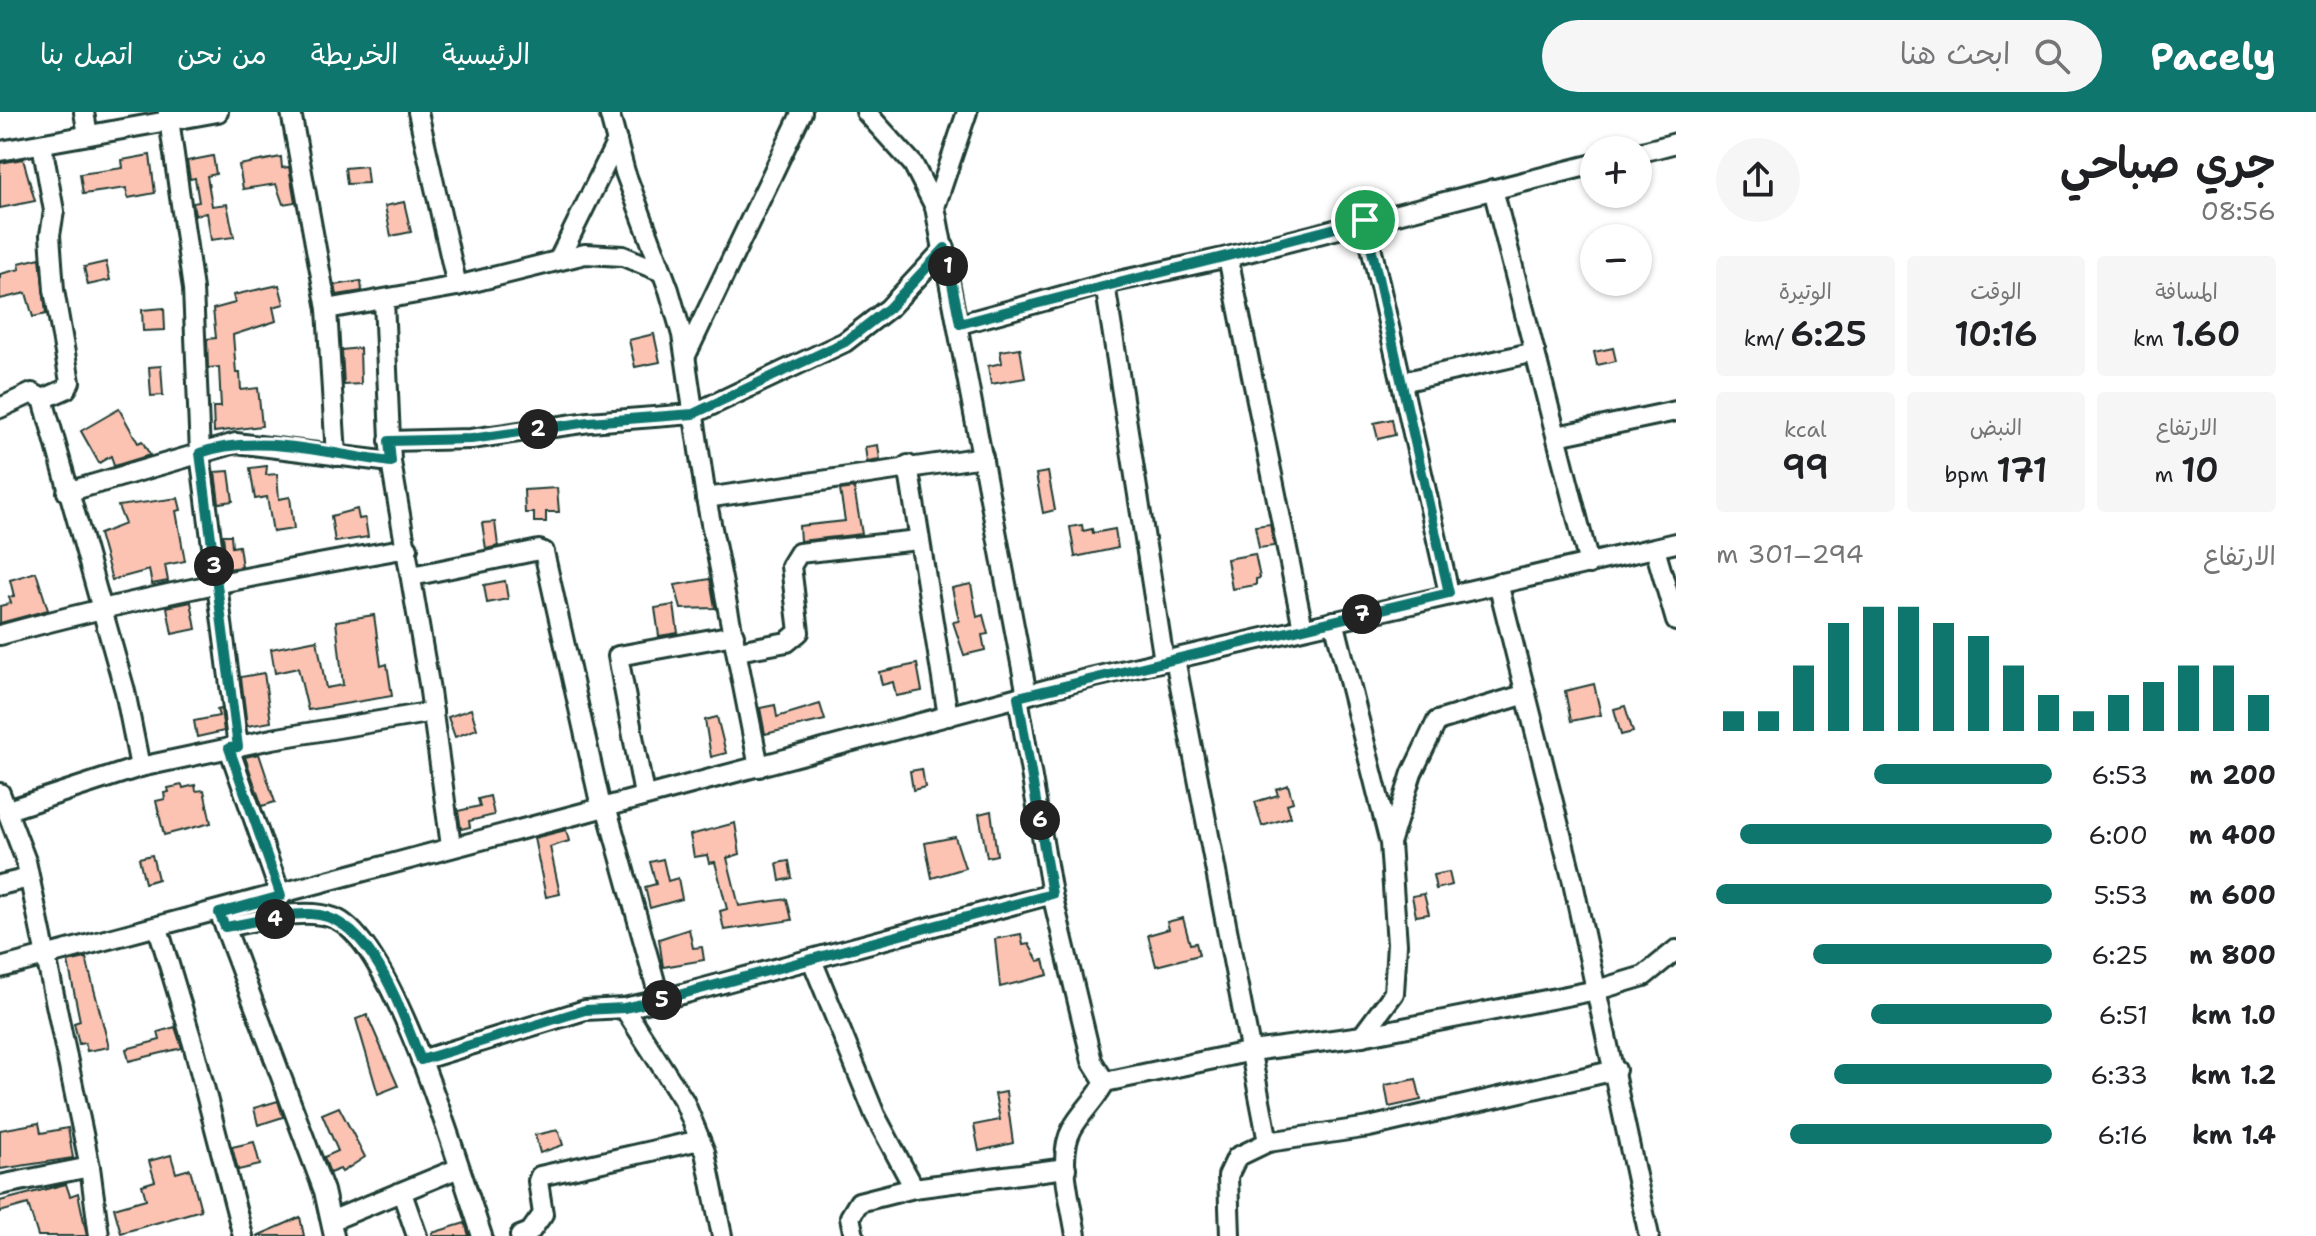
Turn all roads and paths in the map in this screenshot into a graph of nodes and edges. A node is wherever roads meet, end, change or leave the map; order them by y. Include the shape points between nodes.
1 (84, 112) edge
2 (218, 112) edge
3 (291, 112) edge
4 (418, 112) edge
5 (609, 112) edge
6 (802, 112) edge
7 (866, 112) edge
8 (967, 112) edge
9 (169, 116) edge
10 (88, 135) junction
11 (617, 141) junction
12 (1676, 143) edge
13 (42, 144) junction
14 (1652, 149) edge
15 (0, 151) edge
16 (1580, 167) edge
17 (1493, 189) junction
18 (935, 207) junction
19 (1365, 220) junction
20 (945, 248) junction
21 (1228, 257) junction
22 (559, 259) junction
23 (662, 272) junction
24 (1105, 284) junction
25 (457, 286) junction
26 (384, 300) junction
27 (327, 309) junction
28 (960, 324) junction
29 (1535, 352) junction
30 (686, 355) junction
31 (1402, 382) junction
32 (43, 399) junction
33 (0, 408) edge
34 (1676, 411) edge
35 (693, 414) junction
36 (1557, 436) junction
37 (389, 441) junction
38 (200, 453) junction
39 (336, 456) junction
40 (983, 457) junction
41 (391, 462) junction
42 (908, 465) junction
43 (67, 492) junction
44 (706, 498) junction
45 (918, 540) junction
46 (1676, 543) edge
47 (408, 548) junction
48 (1655, 549) junction
49 (1589, 564) junction
50 (412, 576) junction
51 (216, 582) junction
52 (1498, 583) junction
53 (1449, 593) junction
54 (101, 607) junction
55 (1334, 621) junction
56 (1676, 621) edge
57 (1303, 628) junction
58 (0, 635) edge
59 (736, 643) junction
60 (1169, 660) junction
61 (1523, 695) junction
62 (1023, 696) junction
63 (433, 712) junction
64 (948, 716) junction
65 (234, 747) junction
66 (140, 767) junction
67 (759, 767) junction
68 (644, 795) junction
69 (4, 802) edge
70 (604, 807) junction
71 (1390, 843) junction
72 (451, 846) junction
73 (29, 878) junction
74 (0, 885) edge
75 (1052, 894) junction
76 (281, 896) junction
77 (222, 920) junction
78 (158, 928) junction
79 (1676, 950) edge
80 (45, 958) junction
81 (812, 960) junction
82 (0, 968) edge
83 (1597, 990) junction
84 (660, 1000) junction
85 (624, 1008) junction
86 (1362, 1036) junction
87 (1252, 1051) junction
88 (421, 1060) junction
89 (1616, 1070) junction
90 (1105, 1082) junction
91 (700, 1140) junction
92 (1268, 1142) junction
93 (90, 1167) junction
94 (459, 1168) junction
95 (1066, 1168) junction
96 (0, 1185) edge
97 (914, 1188) junction
98 (402, 1193) junction
99 (334, 1228) edge
100 (527, 1235) edge
101 (99, 1236) edge
102 (243, 1236) edge
103 (417, 1236) edge
104 (482, 1236) edge
105 (722, 1236) edge
106 (854, 1236) edge
107 (1076, 1236) edge
108 (1230, 1236) edge
109 (1649, 1236) edge

1 - 10 street
2 - 9 street
3 - 27 street
4 - 25 street
5 - 11 street
6 - 30 street
7 - 18 street via 913,164
8 - 18 street
9 - 10 street
9 - 38 street via 193,289
10 - 13 street
11 - 22 street
11 - 23 street
12 - 14 street
13 - 15 street
13 - 32 street via 54,211 54,290 70,382
16 - 17 street
17 - 19 street
17 - 29 street
18 - 20 street
19 - 21 street
19 - 31 street
20 - 28 street
20 - 35 street via 889,308 845,342
21 - 24 street
21 - 57 street
22 - 23 street via 605,254
22 - 25 street
23 - 30 street
24 - 28 street
24 - 60 street
25 - 26 street
26 - 27 street
26 - 37 street
27 - 39 street
28 - 40 street
29 - 31 street
29 - 36 street
30 - 35 street
31 - 53 street
32 - 33 street via 32,393
32 - 43 street
34 - 36 street
35 - 37 street via 471,439
35 - 44 street
36 - 49 street
37 - 41 street
38 - 39 street via 222,444 248,443
38 - 43 street
38 - 51 street
39 - 41 street
40 - 42 street
40 - 62 street
41 - 47 street
42 - 44 street
42 - 45 street
43 - 54 street
44 - 59 street
45 - 59 street via 799,553 791,566 799,632 787,642
45 - 64 street
46 - 48 street
47 - 50 street
47 - 51 street
48 - 49 street
48 - 56 street
49 - 52 street
50 - 63 street
50 - 70 street via 544,552
51 - 54 street
51 - 65 street
52 - 53 street
52 - 61 street
53 - 55 street
54 - 58 street
54 - 66 street
55 - 57 street
55 - 71 street
57 - 60 street
59 - 67 street
59 - 68 street via 618,656
60 - 62 street
60 - 87 street
61 - 71 street via 1437,721 1412,773
61 - 83 street
62 - 64 street
62 - 75 street
63 - 65 street
63 - 72 street
64 - 67 street
65 - 66 street
65 - 76 street
66 - 69 street
67 - 68 street
68 - 70 street
69 - 73 street
70 - 72 street
70 - 84 street
71 - 86 street via 1398,971 1394,993
72 - 76 street
73 - 74 street
73 - 80 street
75 - 81 street
75 - 90 street via 1092,1061
76 - 77 street
77 - 78 street
77 - 88 street via 308,914 337,919 382,971
77 - 99 street
78 - 80 street
78 - 102 street
79 - 83 street via 1644,976
80 - 82 street
80 - 93 street
81 - 84 street
81 - 97 street via 875,1115
83 - 86 street
83 - 89 street
84 - 85 street
85 - 88 street via 585,1010
85 - 91 street via 664,1065
86 - 87 street
87 - 90 street
87 - 92 street
88 - 94 street
89 - 92 street via 1369,1127
89 - 109 street
90 - 95 street via 1070,1132
91 - 100 street via 540,1176 543,1214
91 - 105 street
92 - 108 street via 1237,1157 1228,1176
93 - 96 street
93 - 101 street
94 - 98 street
94 - 104 street
95 - 97 street
95 - 107 street
97 - 106 street via 859,1202 850,1217
98 - 99 street
98 - 103 street

